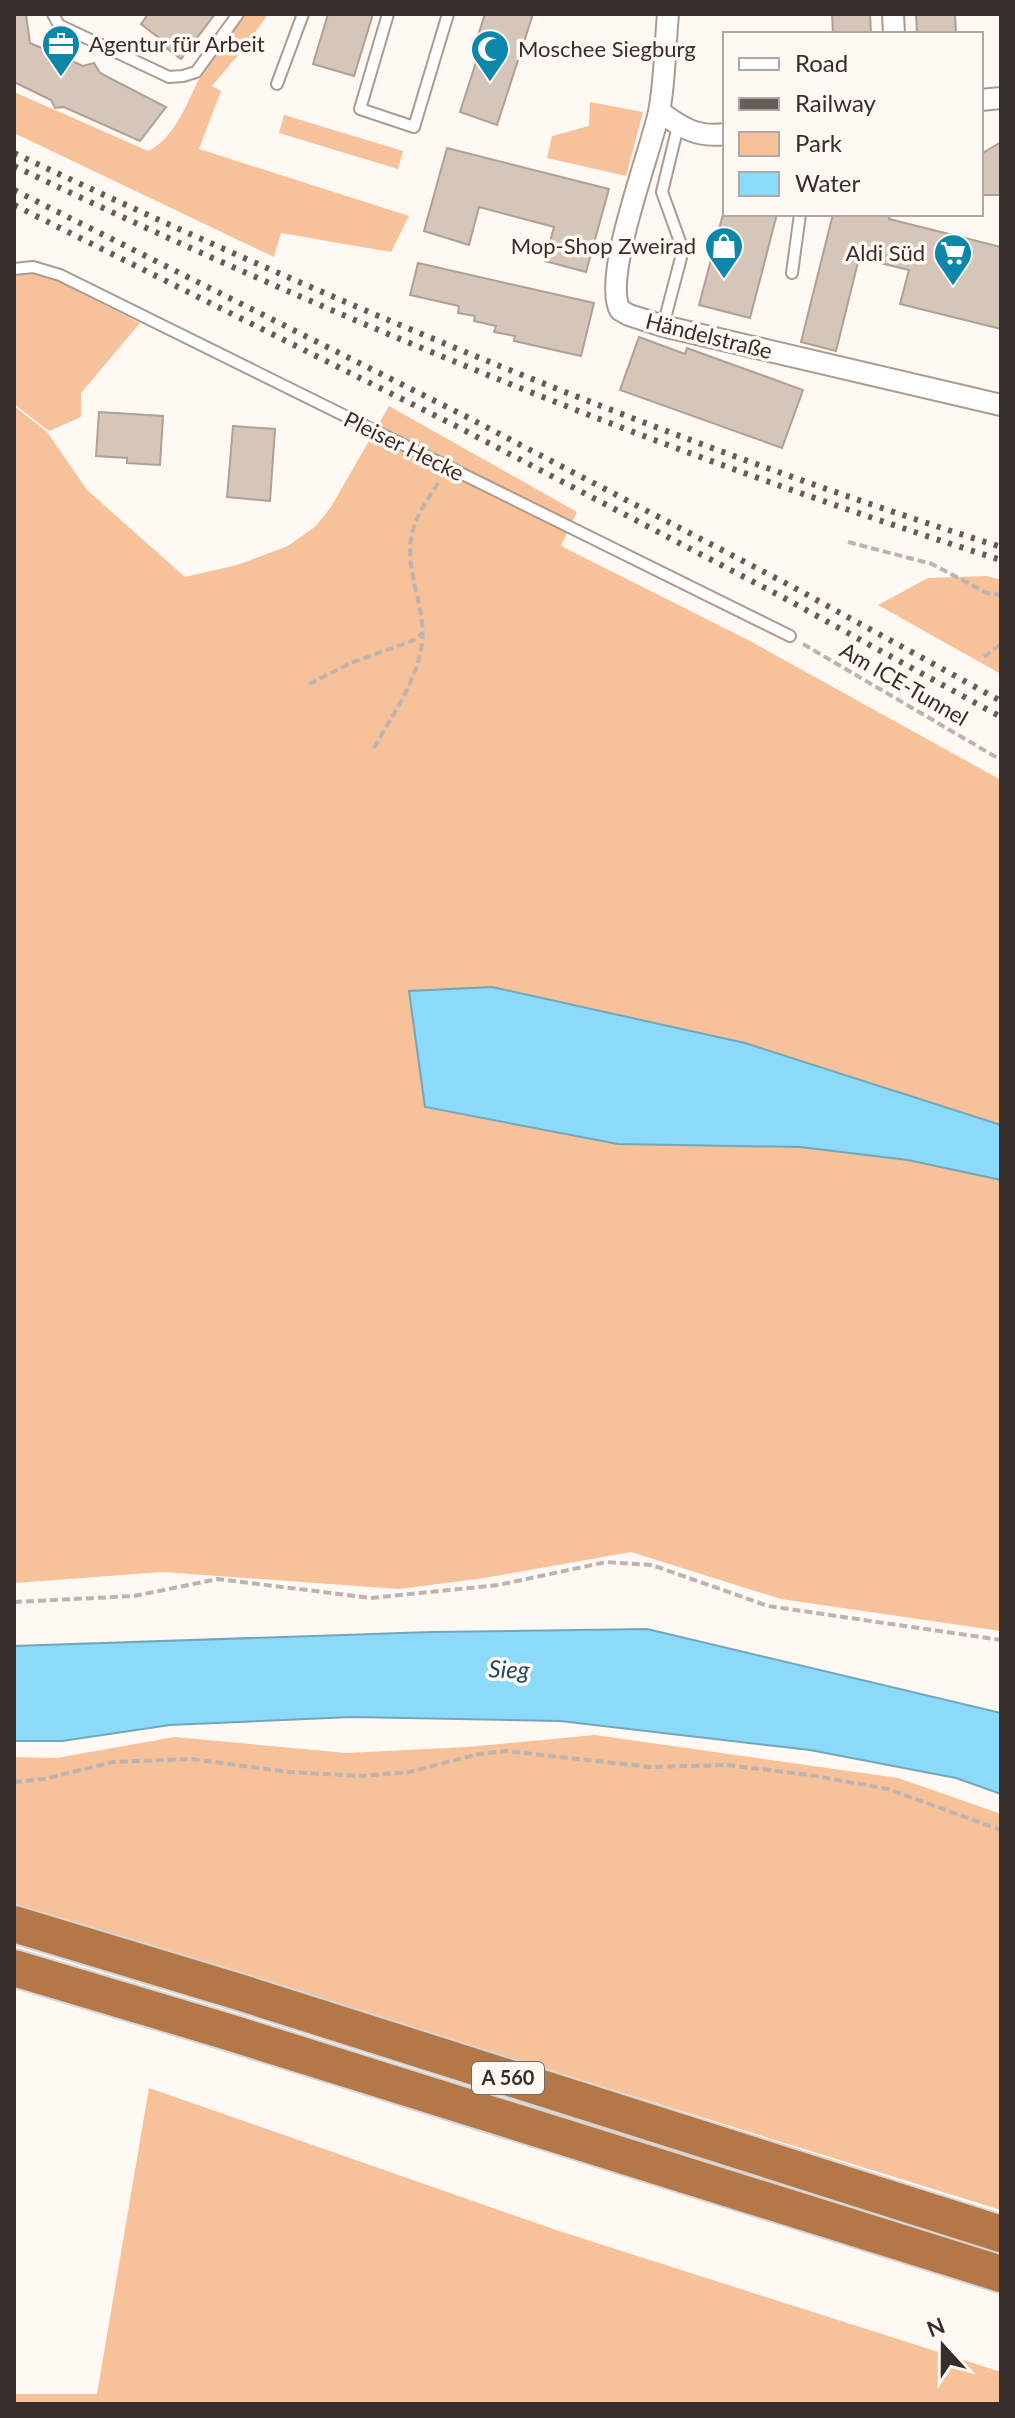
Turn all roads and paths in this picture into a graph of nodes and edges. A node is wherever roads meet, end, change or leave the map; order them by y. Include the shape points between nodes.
1 (53, 14) edge
2 (238, 14) edge
3 (303, 14) edge
4 (388, 14) edge
5 (448, 14) edge
6 (668, 14) edge
7 (277, 84) dead end
8 (659, 111) junction
9 (678, 126) junction
10 (723, 134) edge
11 (800, 216) edge
12 (14, 269) edge
13 (792, 273) dead end
14 (663, 326) junction
15 (1001, 405) edge
16 (447, 467) junction
17 (848, 542) dead end
18 (1001, 595) edge
19 (423, 631) junction
20 (790, 636) joint
21 (1001, 644) edge
22 (984, 657) dead end
23 (309, 684) dead end
24 (374, 748) dead end
25 (1001, 760) edge
26 (14, 1602) edge
27 (1001, 1640) edge
28 (14, 1782) edge
29 (1001, 1830) edge
30 (14, 1924) edge
31 (14, 1968) edge
32 (1001, 2234) edge
33 (1001, 2274) edge

1 - 2 lane via 59,25 169,77 196,72
3 - 7 lane
4 - 5 lane via 360,109 414,127
6 - 8 street, Händelstraße
8 - 9 street
8 - 14 street, Händelstraße via 615,291 620,310
9 - 10 street via 697,134
9 - 14 lane via 662,192 683,250
11 - 13 lane
12 - 16 lane, Pleiser Hecke via 33,267 60,275
14 - 15 street, Händelstraße
16 - 19 path via 411,535
16 - 20 lane, Pleiser Hecke
17 - 18 path via 932,564
19 - 23 path via 417,639
19 - 24 path via 407,688
20 - 25 path, Am ICE-Tunnel
21 - 22 path
26 - 27 path via 134,1596 218,1579 371,1598 498,1585 606,1562 652,1565 768,1606
28 - 29 path via 113,1762 191,1759 362,1776 409,1772 506,1751 651,1767 727,1765 810,1775 888,1789
30 - 32 highway, A 560
31 - 33 highway, A 560

